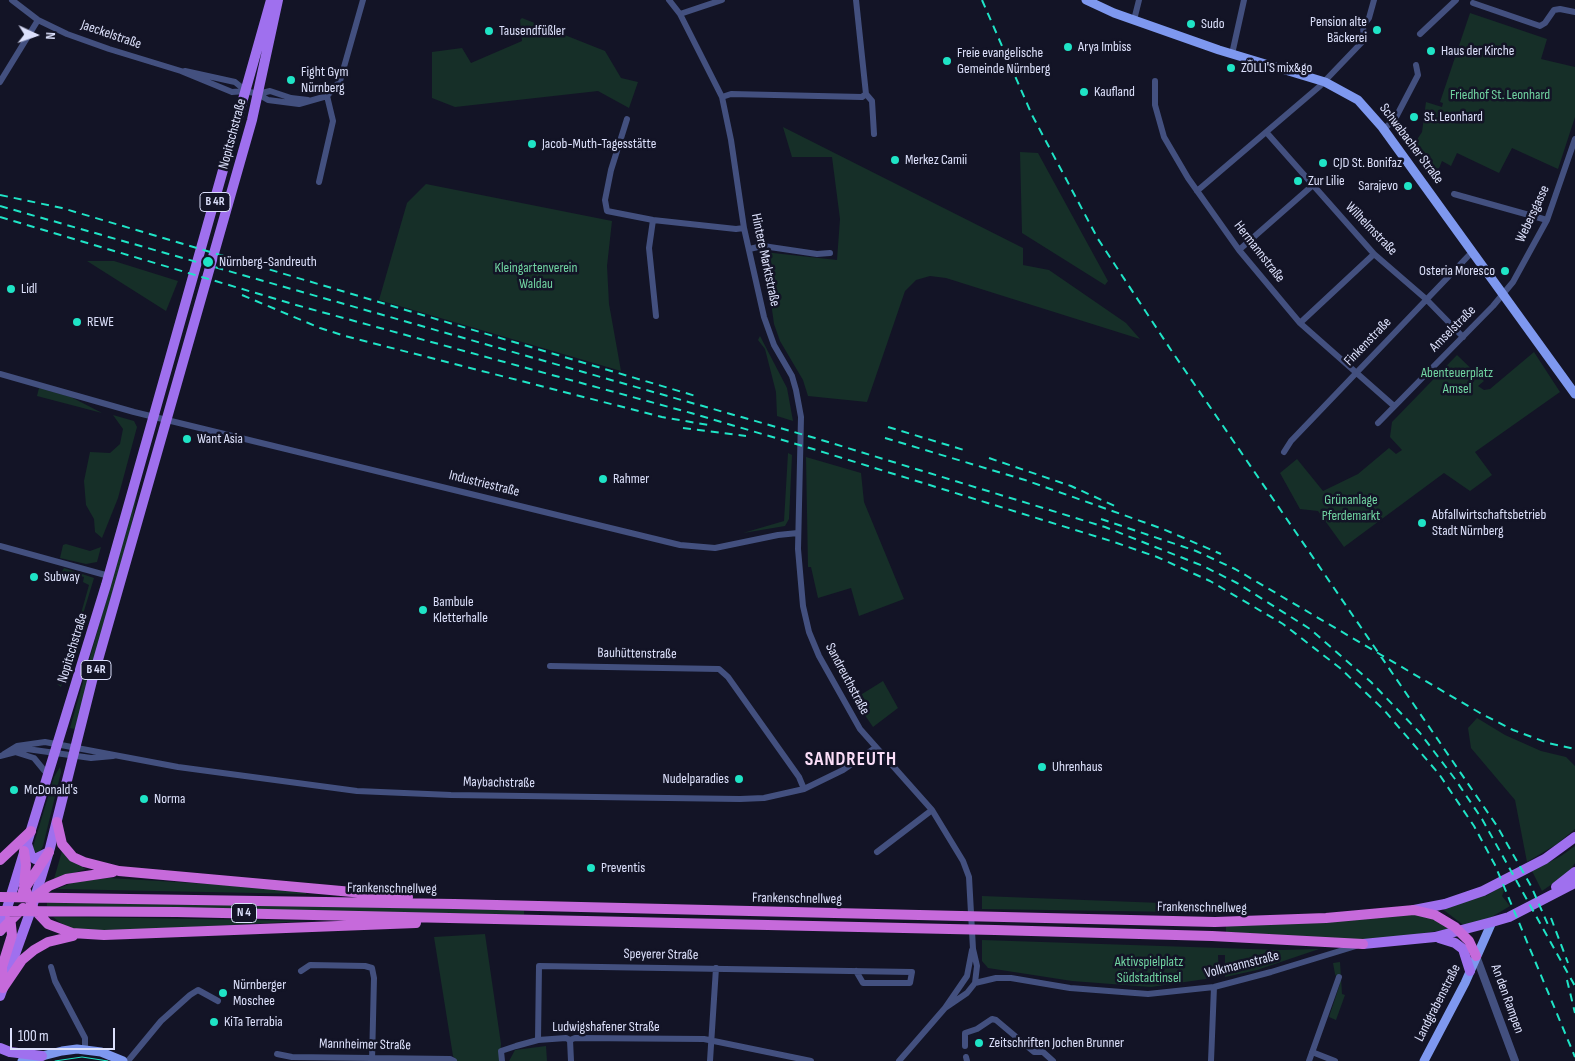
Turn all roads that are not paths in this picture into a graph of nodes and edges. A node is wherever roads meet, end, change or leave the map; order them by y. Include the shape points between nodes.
1 (12, 0) edge
2 (271, 0) edge
3 (278, 0) edge
4 (363, 0) edge
5 (669, 0) edge
6 (722, 0) edge
7 (856, 0) edge
8 (1086, 0) edge
9 (1139, 0) edge
10 (1244, 0) edge
11 (1374, 0) edge
12 (1456, 0) edge
13 (1473, 4) dead end
14 (1575, 12) edge
15 (680, 14) junction
16 (38, 20) junction
17 (1134, 20) junction
18 (1420, 34) dead end
19 (1232, 54) junction
20 (1416, 65) dead end
21 (0, 82) edge
22 (1155, 82) dead end
23 (1325, 82) junction
24 (246, 91) junction
25 (258, 94) junction
26 (866, 94) junction
27 (327, 96) junction
28 (722, 97) junction
29 (627, 119) dead end
30 (1384, 129) junction
31 (1267, 133) junction
32 (874, 134) dead end
33 (1575, 139) edge
34 (319, 182) dead end
35 (1313, 185) junction
36 (1197, 191) junction
37 (1454, 194) dead end
38 (653, 220) junction
39 (1547, 220) junction
40 (744, 228) junction
41 (749, 249) junction
42 (1239, 250) junction
43 (1473, 251) junction
44 (830, 253) dead end
45 (1374, 254) junction
46 (1504, 295) junction
47 (1426, 299) junction
48 (656, 316) dead end
49 (1300, 323) junction
50 (1463, 337) junction
51 (1356, 372) junction
52 (0, 374) edge
53 (1575, 394) edge
54 (1394, 406) junction
55 (154, 416) junction
56 (167, 419) junction
57 (1378, 423) dead end
58 (1284, 452) dead end
59 (136, 479) junction
60 (148, 486) junction
61 (798, 534) junction
62 (0, 546) edge
63 (108, 576) junction
64 (550, 666) dead end
65 (875, 748) junction
66 (57, 749) junction
67 (12, 751) junction
68 (74, 752) junction
69 (2, 755) edge
70 (48, 775) junction
71 (804, 789) junction
72 (932, 810) junction
73 (57, 822) junction
74 (31, 831) junction
75 (1575, 837) edge
76 (26, 847) junction
77 (49, 852) junction
78 (877, 852) dead end
79 (0, 860) edge
80 (119, 871) junction
81 (1575, 872) edge
82 (1575, 883) edge
83 (23, 887) junction
84 (0, 892) edge
85 (37, 895) junction
86 (0, 897) edge
87 (482, 904) junction
88 (1414, 910) junction
89 (488, 918) junction
90 (5, 920) edge
91 (1492, 922) junction
92 (1461, 931) junction
93 (79, 934) junction
94 (1435, 937) junction
95 (1363, 944) junction
96 (973, 949) junction
97 (1476, 956) junction
98 (1, 963) edge
99 (51, 967) dead end
100 (716, 968) junction
101 (1470, 970) junction
102 (302, 971) dead end
103 (856, 971) junction
104 (967, 976) junction
105 (1339, 977) dead end
106 (975, 983) junction
107 (1214, 987) junction
108 (1, 992) edge
109 (218, 1001) dead end
110 (944, 1008) junction
111 (538, 1040) junction
112 (570, 1040) junction
113 (712, 1041) junction
114 (965, 1046) dead end
115 (0, 1048) edge
116 (85, 1049) junction
117 (1312, 1052) junction
118 (277, 1054) dead end
119 (42, 1056) junction
120 (372, 1060) edge
121 (454, 1060) edge
122 (22, 1061) edge
123 (123, 1061) edge
124 (128, 1061) edge
125 (502, 1061) edge
126 (571, 1061) edge
127 (710, 1061) edge
128 (811, 1061) edge
129 (898, 1061) edge
130 (1053, 1061) edge
131 (1211, 1061) edge
132 (1309, 1061) edge
133 (1336, 1061) edge
134 (1424, 1061) edge
135 (1515, 1061) edge

1 - 16 street, Jaeckelstraße
2 - 24 main road, Nopitschstraße / B 4R
3 - 25 main road, Nopitschstraße / B 4R
4 - 27 street via 344,74
5 - 15 street, Hintere Marktstraße
6 - 15 street
7 - 26 street
8 - 17 main road, Schwabacher Straße
9 - 17 street
10 - 19 street
11 - 23 street via 1363,26 1364,40
12 - 18 street
13 - 14 street via 1540,26 1546,23 1554,10
15 - 28 street, Hintere Marktstraße
16 - 21 street
16 - 24 street, Jaeckelstraße via 67,34 181,71 232,92
17 - 19 main road, Schwabacher Straße
19 - 23 main road, Schwabacher Straße
20 - 30 street via 1418,75 1395,119
22 - 36 street, Hermannstraße via 1155,105 1164,137
23 - 30 main road, Schwabacher Straße via 1358,100
23 - 31 street
24 - 25 street, Jaeckelstraße
24 - 55 main road, Nopitschstraße / B 4R
25 - 27 street, Jaeckelstraße via 270,91 291,98 316,100
25 - 56 main road, Nopitschstraße / B 4R
26 - 28 street via 862,98 731,94
26 - 32 street via 872,101
27 - 34 street via 333,121
28 - 40 street, Hintere Marktstraße via 732,140
29 - 38 street via 611,170 605,205 613,214
30 - 43 main road, Schwabacher Straße
31 - 35 street, Wilhelmstraße
31 - 36 street
33 - 39 street, Webersgasse
35 - 42 street
35 - 45 street, Wilhelmstraße
36 - 42 street, Hermannstraße
37 - 39 street
38 - 40 street
38 - 48 street via 648,248
39 - 46 street, Webersgasse
40 - 41 street, Hintere Marktstraße
41 - 44 street via 763,246
41 - 61 street, Hintere Marktstraße via 767,328 796,390 800,417
42 - 49 street, Hermannstraße
43 - 46 main road, Schwabacher Straße
43 - 47 street, Finkenstraße
45 - 47 street, Wilhelmstraße
45 - 49 street
46 - 50 street, Amselstraße
46 - 53 main road, Schwabacher Straße
47 - 50 street, Wilhelmstraße
47 - 51 street, Finkenstraße
49 - 51 street, Hermannstraße
50 - 54 street, Amselstraße
51 - 54 street, Hermannstraße
51 - 58 street, Finkenstraße
52 - 55 street
54 - 57 street, Amselstraße
55 - 56 street
55 - 59 main road, Nopitschstraße / B 4R
56 - 60 main road, Nopitschstraße / B 4R
56 - 61 street, Industriestraße via 680,545 715,548
59 - 60 main road via 142,478
59 - 63 main road, Nopitschstraße / B 4R
60 - 68 main road, Nopitschstraße / B 4R
61 - 65 street, Sandreuthstraße via 803,606 809,632 860,729
62 - 63 street
63 - 66 main road, Nopitschstraße / B 4R
64 - 71 street, Bauhüttenstraße via 709,667 722,671 799,777
65 - 71 street, Maybachstraße via 843,770
65 - 72 street, Sandreuthstraße
66 - 67 street
66 - 68 street, Maybachstraße
66 - 69 street via 33,742 13,747
66 - 70 main road, Nopitschstraße / B 4R
67 - 69 street
67 - 70 street via 34,758
68 - 71 street, Maybachstraße via 357,791 740,799 764,798
68 - 73 main road, Nopitschstraße / B 4R
70 - 74 main road, Nopitschstraße / B 4R
72 - 78 street
72 - 96 street, Sandreuthstraße via 970,877
73 - 77 main road, Nopitschstraße / B 4R
73 - 80 highway via 62,844 73,857
74 - 76 main road, Nopitschstraße / B 4R
74 - 79 highway
75 - 88 main road, Frankenschnellweg via 1540,862 1483,891
76 - 77 main road via 34,859
76 - 83 highway
77 - 83 highway
77 - 85 main road, Nopitschstraße / B 4R
80 - 85 highway via 74,877
80 - 87 highway
81 - 91 main road via 1559,885 1501,914
82 - 91 main road
83 - 85 highway
83 - 90 highway
84 - 90 highway
85 - 90 highway
85 - 93 highway via 45,922 60,930
85 - 108 main road, B 4R
86 - 87 highway, Frankenschnellweg / N 4
87 - 88 highway, Frankenschnellweg via 1215,922 1326,918
88 - 92 highway via 1439,917
89 - 90 highway, Frankenschnellweg / N 4
89 - 93 highway via 327,927
89 - 95 highway, Frankenschnellweg via 1212,936
90 - 98 highway via 12,939
91 - 92 main road, Frankenschnellweg
91 - 97 main road, An den Rampen
92 - 94 main road, Frankenschnellweg
92 - 97 highway via 1472,944
93 - 108 highway via 48,942 34,950 22,960
94 - 95 main road, Frankenschnellweg
94 - 101 main road via 1461,946
95 - 107 street, Volkmannstraße
96 - 104 street, Sandreuthstraße
96 - 106 street, Sandreuthstraße via 977,966
97 - 101 main road, Landgrabenstraße
97 - 135 street, An den Rampen
98 - 108 highway
99 - 116 street via 84,1037
100 - 103 street, Speyerer Straße
100 - 111 street, Speyerer Straße via 539,966
100 - 113 street
101 - 134 main road, Landgrabenstraße
102 - 120 street via 310,965 372,968
103 - 103 street, Speyerer Straße via 884,972 912,972 910,984 863,982
104 - 106 street
104 - 110 street
105 - 117 street
106 - 107 street, Volkmannstraße via 1011,978 1070,988 1148,994
106 - 110 street via 967,993
107 - 131 street
109 - 124 street via 198,990 190,995 160,1021
110 - 129 street
111 - 112 street, Ludwigshafener Straße
111 - 125 street, Ludwigshafener Straße via 501,1051
112 - 113 street, Ludwigshafener Straße
112 - 126 street
113 - 127 street
113 - 128 street, Ludwigshafener Straße
114 - 130 street via 965,1034 992,1019 1034,1052 1043,1052
115 - 119 main road
116 - 119 main road
116 - 123 main road via 106,1053
117 - 132 street
117 - 133 street
118 - 120 street, Mannheimer Straße
119 - 122 main road
120 - 121 street, Mannheimer Straße

